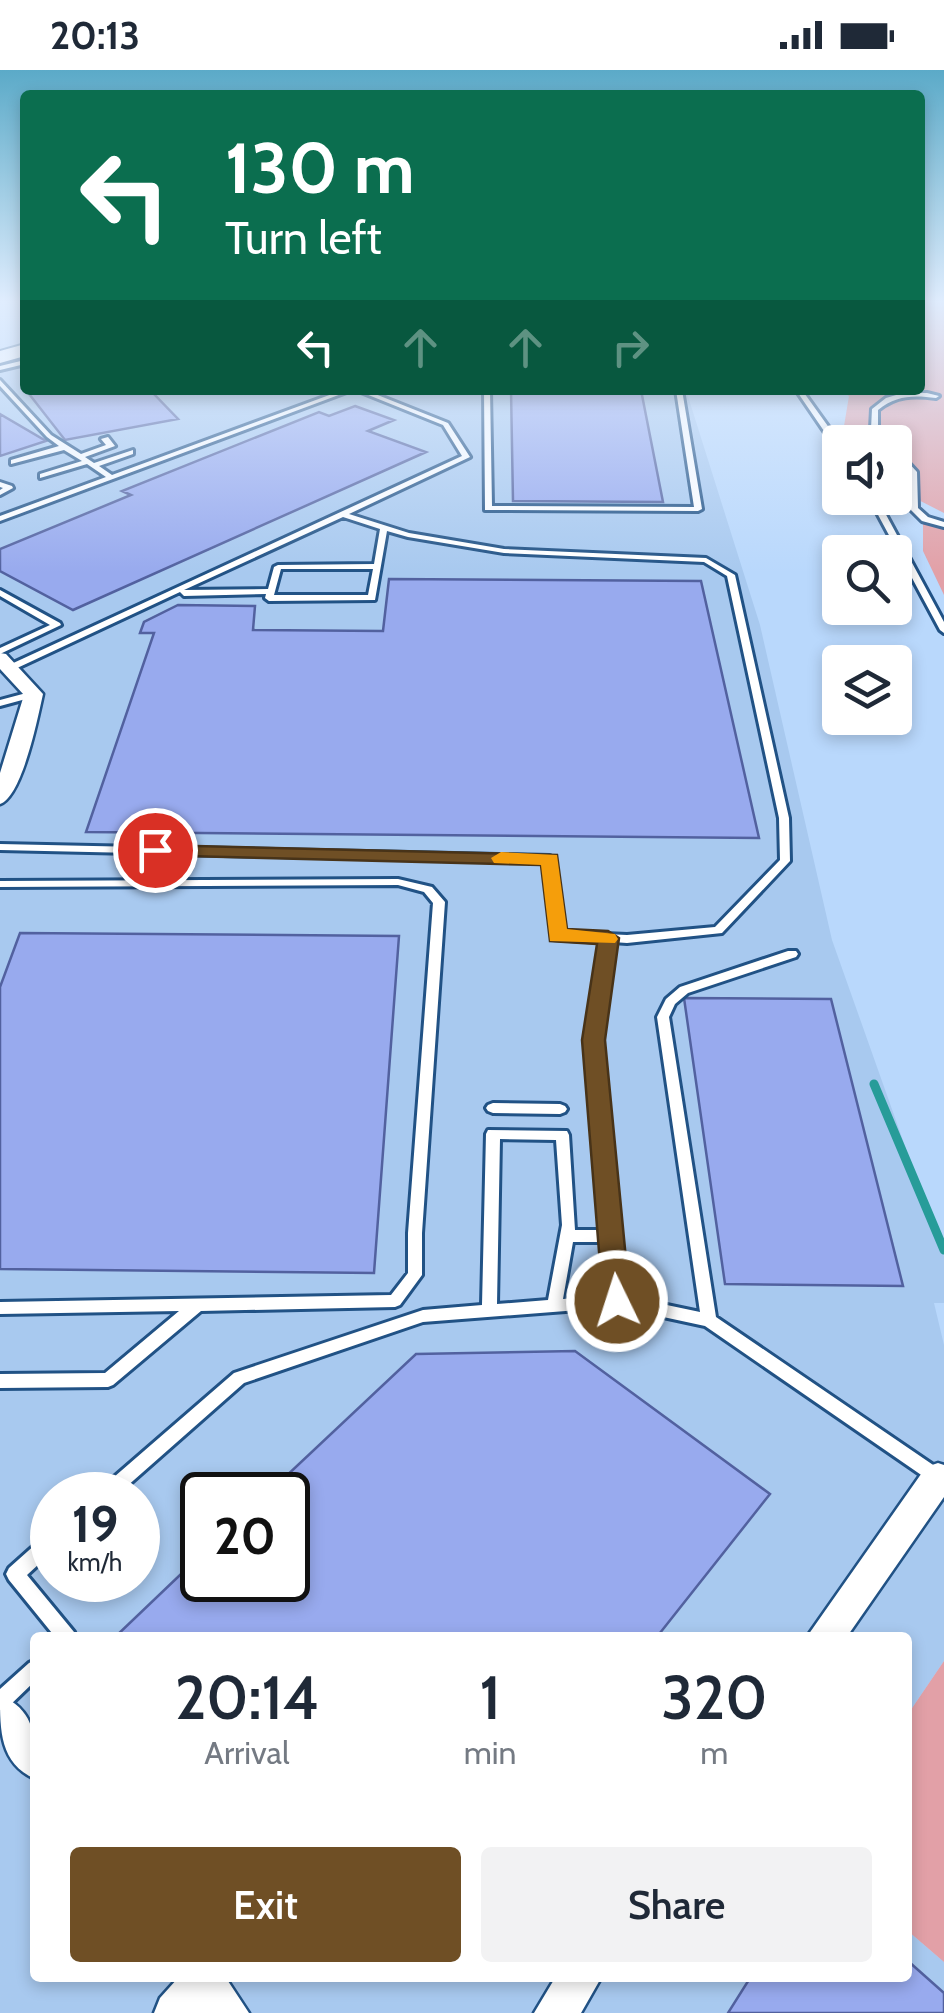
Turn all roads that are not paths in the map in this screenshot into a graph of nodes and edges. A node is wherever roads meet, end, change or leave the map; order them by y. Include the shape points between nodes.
1 (9, 392) edge
2 (336, 395) edge
3 (372, 395) edge
4 (487, 395) edge
5 (679, 395) edge
6 (803, 395) edge
7 (894, 395) edge
8 (824, 425) edge
9 (874, 425) edge
10 (105, 438) dead end
11 (66, 447) junction
12 (130, 452) dead end
13 (466, 458) junction
14 (487, 458) junction
15 (14, 462) dead end
16 (86, 462) junction
17 (912, 471) edge
18 (43, 476) dead end
19 (112, 478) junction
20 (0, 484) edge
21 (0, 492) edge
22 (345, 515) junction
23 (882, 515) edge
24 (0, 518) edge
25 (944, 525) edge
26 (384, 528) junction
27 (378, 566) junction
28 (271, 591) junction
29 (177, 593) junction
30 (0, 594) edge
31 (944, 630) edge
32 (4, 659) edge
33 (34, 694) junction
34 (0, 703) edge
35 (0, 798) edge
36 (0, 847) edge
37 (0, 884) edge
38 (608, 938) junction
39 (792, 954) dead end
40 (493, 1108) dead end
41 (560, 1109) dead end
42 (567, 1236) junction
43 (612, 1236) junction
44 (617, 1301) junction
45 (197, 1305) junction
46 (554, 1306) junction
47 (0, 1308) edge
48 (489, 1311) junction
49 (709, 1320) junction
50 (0, 1380) edge
51 (132, 1472) edge
52 (938, 1478) joint
53 (30, 1561) edge
54 (30, 1592) edge
55 (38, 1602) edge
56 (63, 1632) edge
57 (828, 1632) edge
58 (30, 1674) edge
59 (0, 1701) edge
60 (0, 1714) edge
61 (30, 1753) edge
62 (577, 1982) edge
63 (211, 1991) edge
64 (175, 2013) edge
65 (554, 2013) edge

1 - 11 lane
2 - 19 lane
3 - 13 lane via 446,424
4 - 14 lane
5 - 14 lane via 698,509 488,508
6 - 8 lane
7 - 9 lane via 875,408
10 - 16 lane via 111,446
11 - 15 lane
11 - 16 lane
12 - 16 lane
13 - 14 lane
13 - 22 lane
16 - 18 lane
16 - 19 lane
17 - 25 lane via 914,509
19 - 24 lane
20 - 21 lane via 9,488
22 - 26 lane
22 - 29 lane
23 - 31 lane
26 - 27 lane
26 - 38 lane via 504,551 706,560 731,575 784,818 784,861 718,930
27 - 28 lane via 278,567
27 - 28 lane via 372,598 269,598
28 - 29 lane
29 - 32 lane
30 - 32 lane via 57,625
32 - 33 street
33 - 34 lane
33 - 35 street
36 - 38 lane via 550,859 558,936
37 - 45 lane via 398,882 428,889 439,902 415,1275 395,1301
38 - 43 lane via 594,1040
39 - 49 lane via 684,990 663,1017
40 - 41 lane
42 - 43 lane
42 - 46 lane
42 - 48 lane via 562,1135 493,1134
43 - 44 lane
44 - 46 lane
44 - 49 lane
45 - 47 lane
45 - 50 lane via 108,1380
46 - 48 lane
48 - 51 lane via 423,1316 240,1378
49 - 52 lane
52 - 57 street
53 - 54 lane via 15,1574
55 - 56 lane
58 - 59 lane
60 - 61 street
62 - 65 street
63 - 64 street

